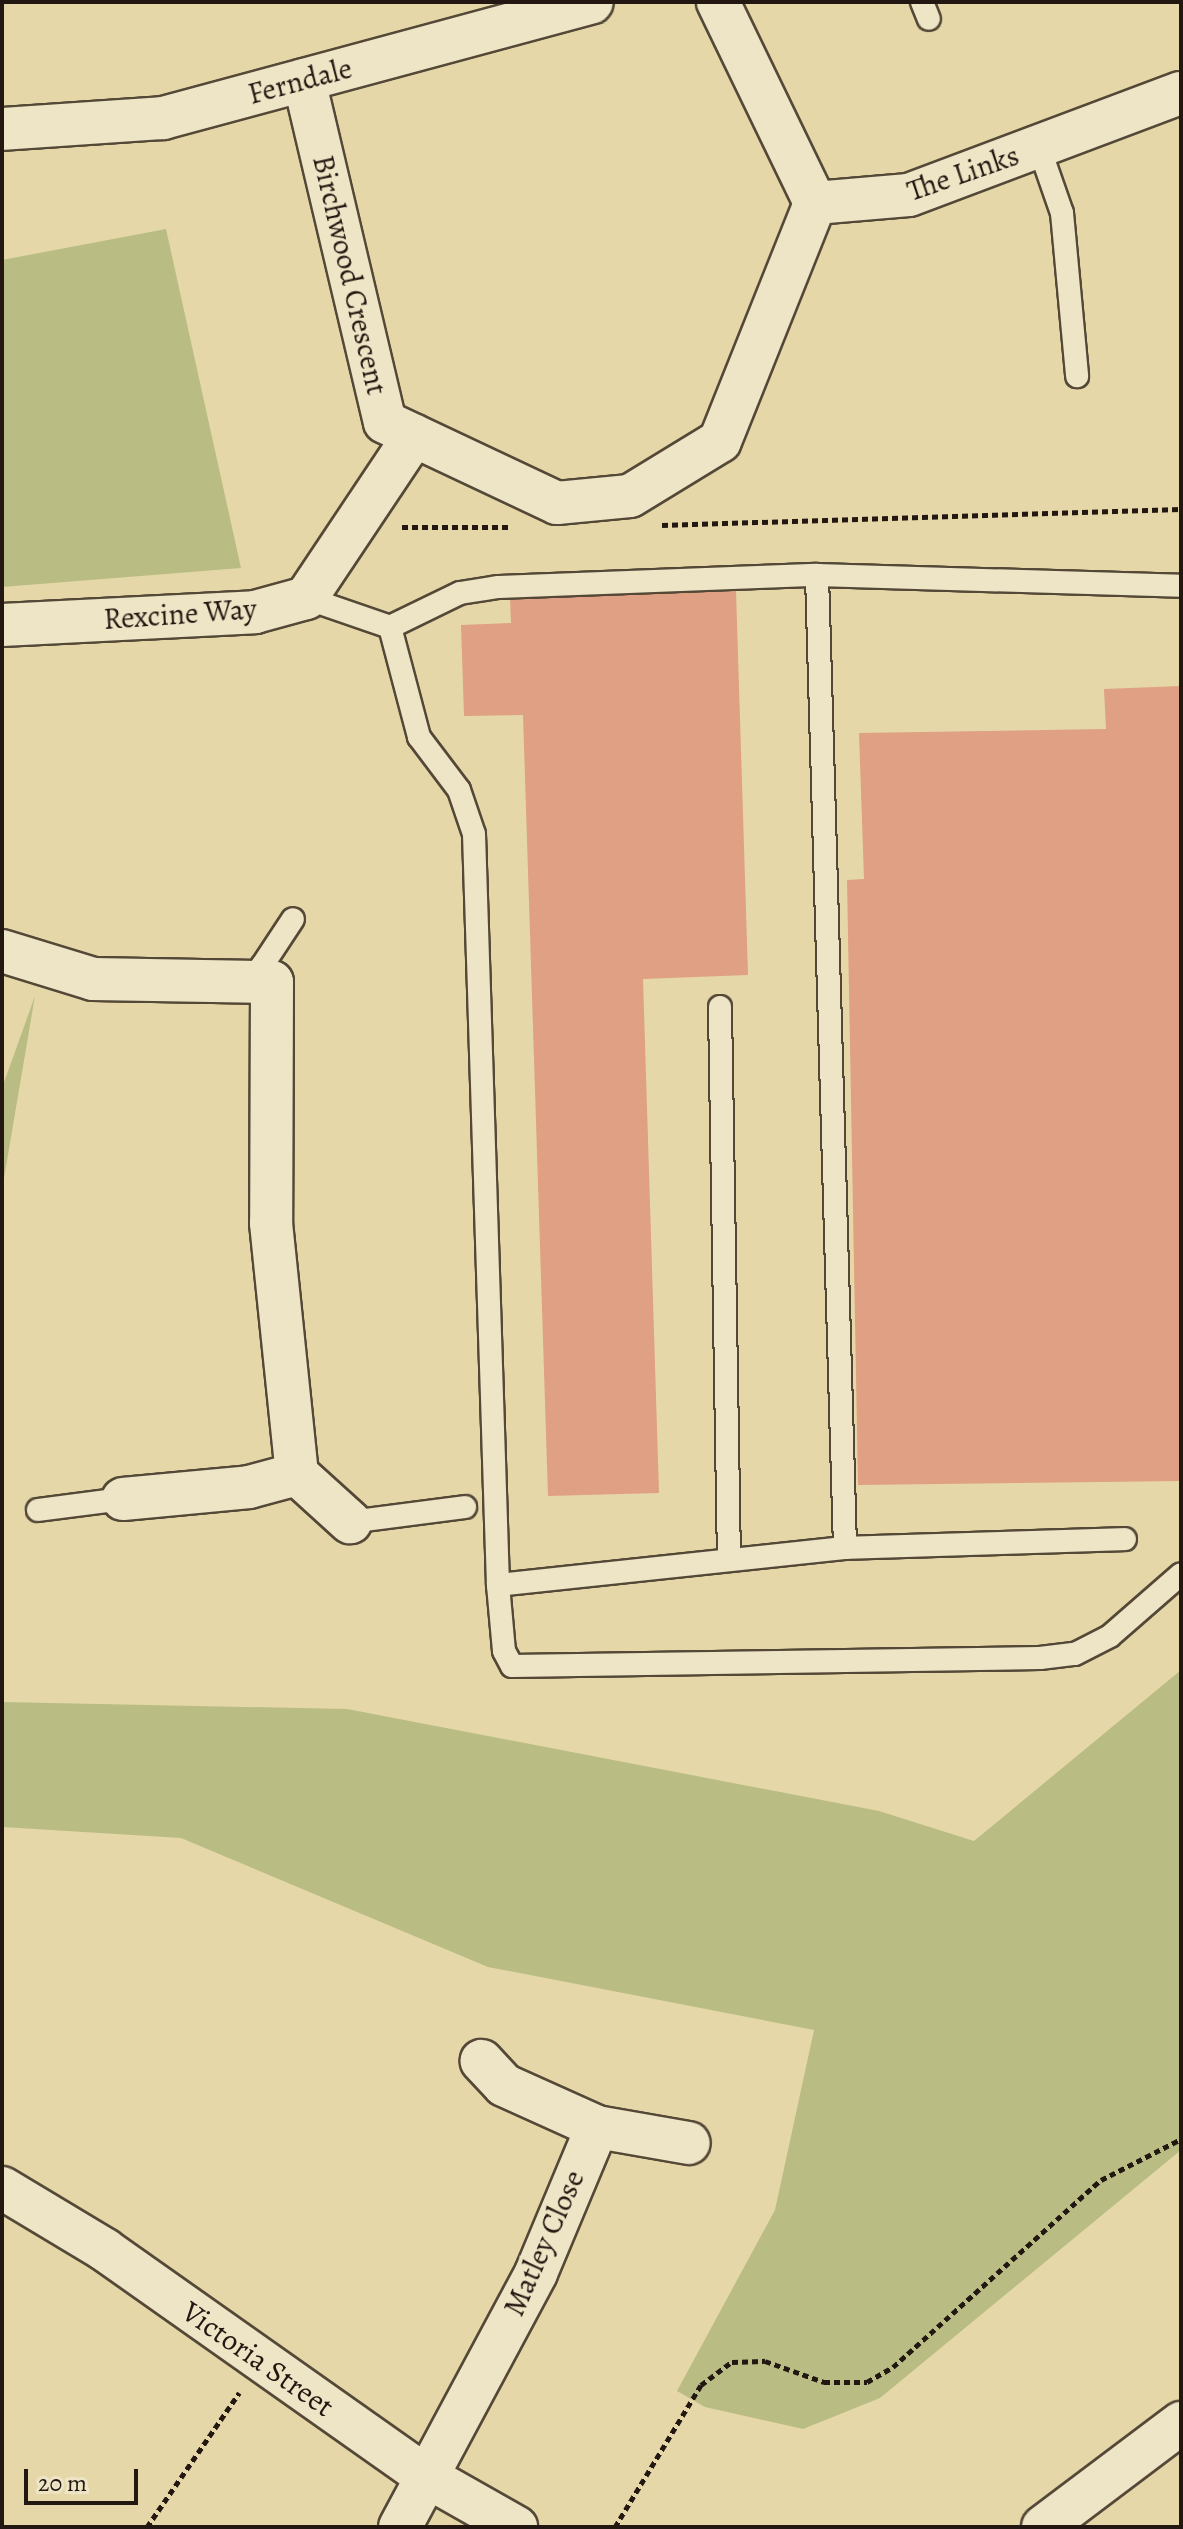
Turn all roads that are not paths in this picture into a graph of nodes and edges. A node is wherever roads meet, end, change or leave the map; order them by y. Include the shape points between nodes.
1 (592, 2) edge
2 (718, 2) edge
3 (304, 80) junction
4 (1181, 93) edge
5 (2, 129) edge
6 (1039, 147) junction
7 (815, 203) junction
8 (1077, 376) dead end
9 (414, 436) junction
10 (817, 575) junction
11 (1181, 586) edge
12 (306, 598) junction
13 (2, 625) edge
14 (390, 627) junction
15 (293, 919) dead end
16 (2, 951) edge
17 (272, 982) junction
18 (720, 1007) dead end
19 (297, 1474) junction
20 (123, 1499) joint
21 (465, 1507) dead end
22 (38, 1510) dead end
23 (350, 1522) joint
24 (1125, 1539) dead end
25 (845, 1548) junction
26 (729, 1559) junction
27 (1181, 1574) edge
28 (498, 1585) junction
29 (482, 2061) dead end
30 (597, 2127) junction
31 (689, 2143) dead end
32 (2, 2188) edge
33 (1181, 2423) edge
34 (424, 2475) junction
35 (400, 2527) edge
36 (516, 2527) edge
37 (1043, 2527) edge

1 - 3 street, Ferndale
2 - 7 street
3 - 5 street, Ferndale via 163,118
3 - 9 street, Birchwood Crescent via 385,422
4 - 6 street, The Links
6 - 7 street, The Links via 909,195
6 - 8 lane via 1062,213
7 - 9 street, Birchwood Crescent via 720,441 630,496 557,503
9 - 12 street
10 - 11 lane
10 - 14 lane via 499,587 460,593
10 - 25 lane
12 - 13 street, Rexcine Way via 255,612
12 - 14 lane
14 - 28 lane via 419,737 459,790 474,834
15 - 17 lane via 262,966
16 - 17 street via 93,979
17 - 19 street via 271,1223
18 - 26 lane
19 - 20 street via 249,1487
19 - 23 street
20 - 22 lane
21 - 23 lane
24 - 25 lane
25 - 26 lane
26 - 28 lane
27 - 28 lane via 1110,1636 1075,1654 526,1668 512,1666 504,1651
29 - 30 street via 504,2085
30 - 31 street
30 - 34 street, Matley Close via 536,2273
32 - 34 street, Victoria Street
33 - 37 street
34 - 35 street, Matley Close
34 - 36 street, Victoria Street

